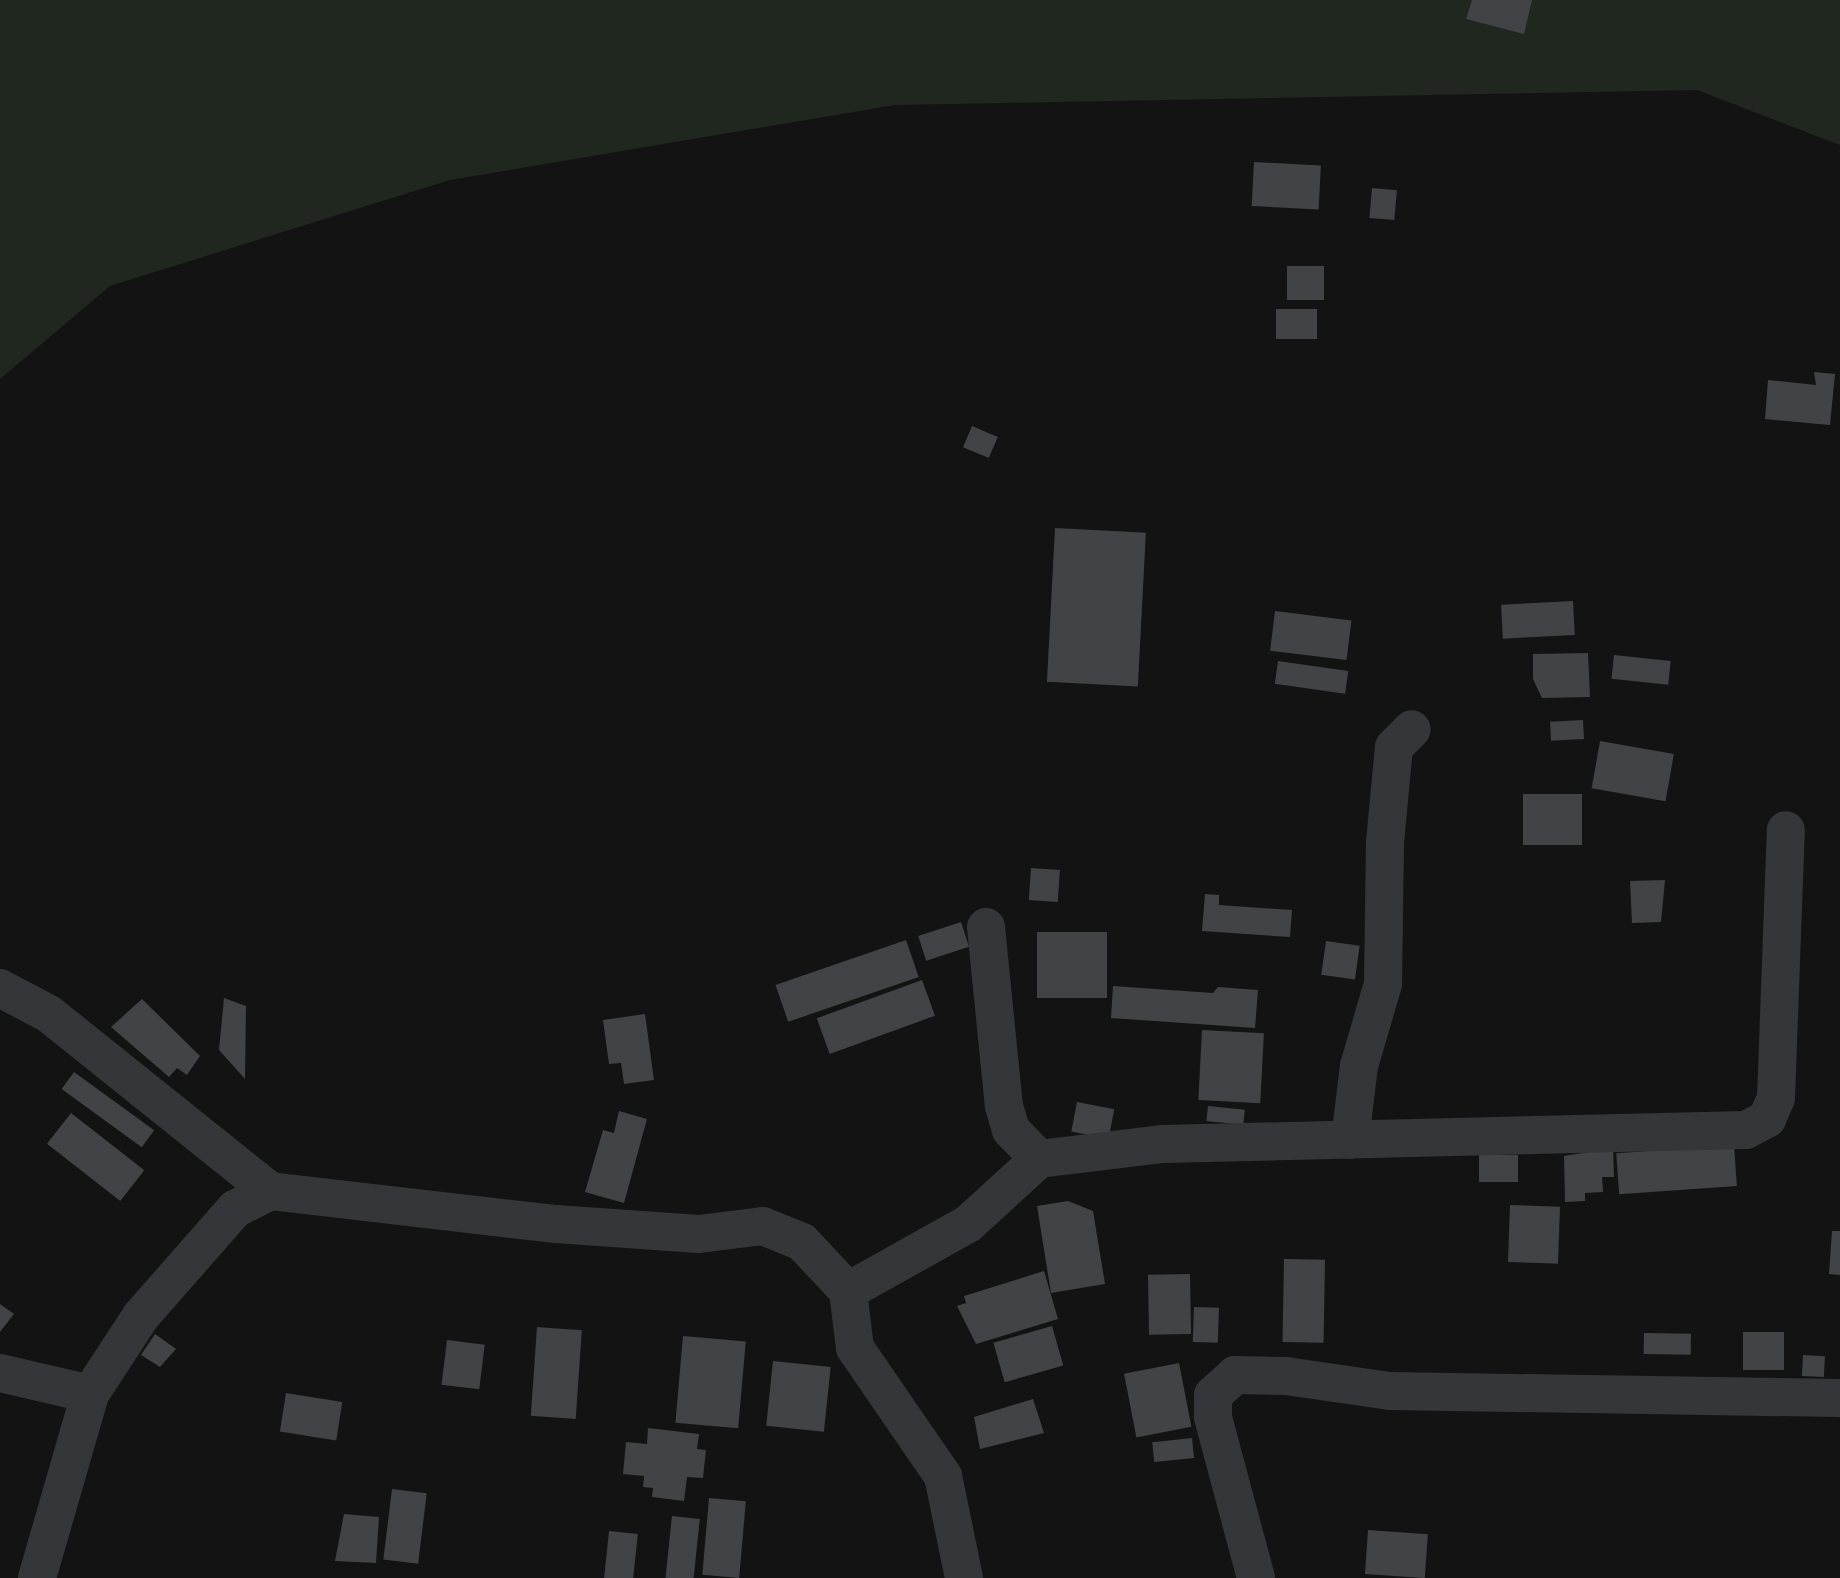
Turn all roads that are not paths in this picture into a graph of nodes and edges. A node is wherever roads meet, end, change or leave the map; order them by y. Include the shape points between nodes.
1 (1412, 729) dead end
2 (1786, 830) dead end
3 (986, 927) dead end
4 (0, 988) edge
5 (1350, 1140) junction
6 (1039, 1159) junction
7 (270, 1191) junction
8 (848, 1291) junction
9 (0, 1373) edge
10 (90, 1394) junction
11 (1840, 1398) edge
12 (37, 1578) edge
13 (964, 1578) edge
14 (1256, 1578) edge

1 - 5 street via 1394,747 1385,842 1383,984 1359,1066
2 - 5 street via 1776,1098 1767,1119 1746,1130
3 - 6 street via 1004,1106 1011,1130
4 - 7 street via 49,1014
5 - 6 street via 1163,1144
6 - 8 street via 968,1224
7 - 8 street via 582,1226 699,1234 763,1226 802,1242
7 - 10 street via 226,1218 141,1316
8 - 13 street via 855,1348 943,1476
9 - 10 street
10 - 12 street
11 - 14 street via 1390,1391 1286,1376 1235,1375 1213,1395 1213,1418

